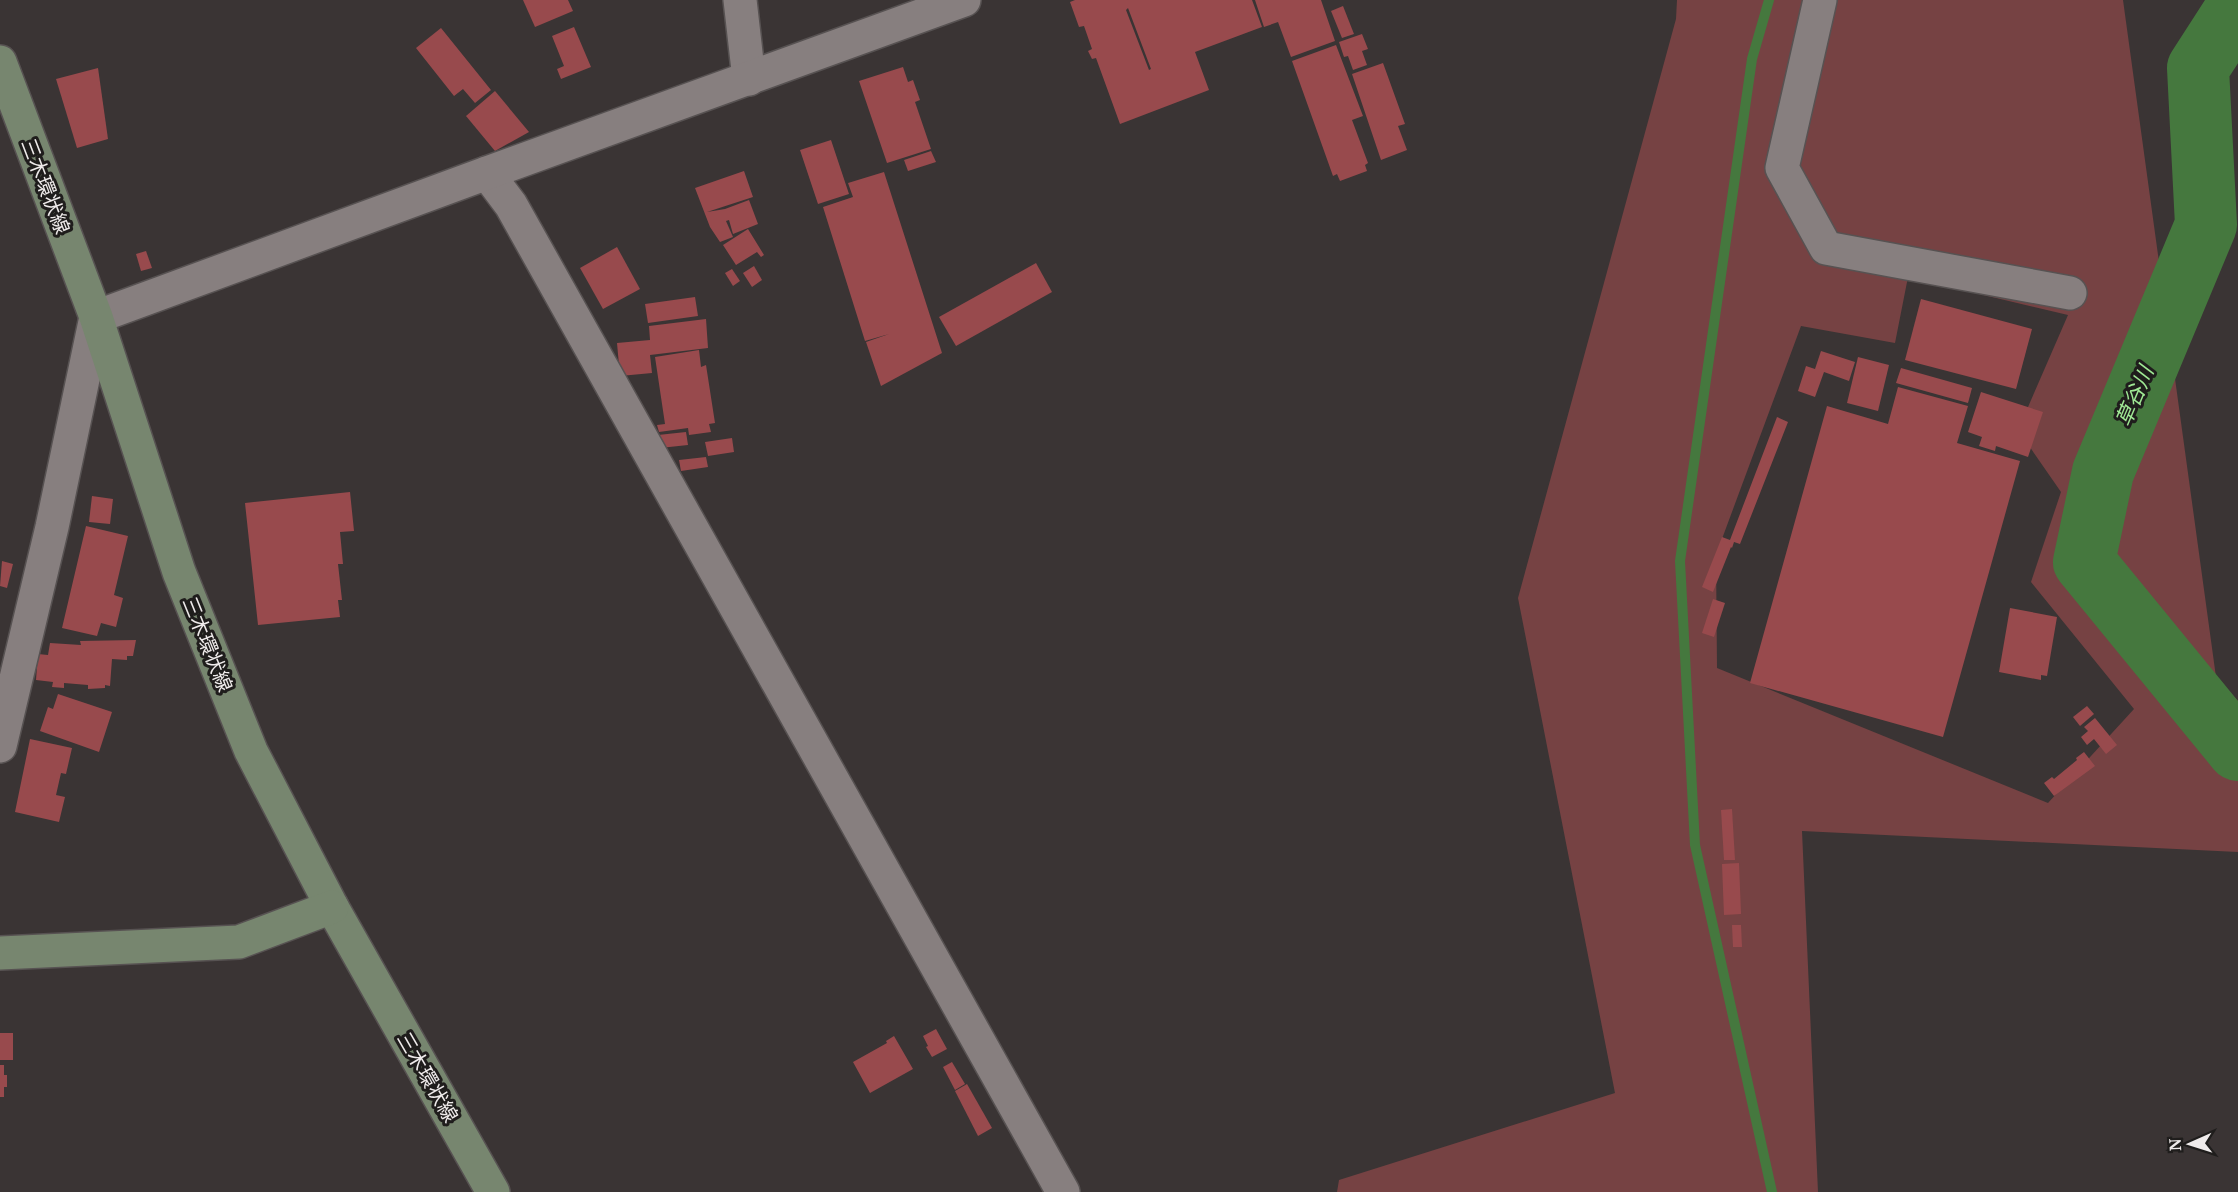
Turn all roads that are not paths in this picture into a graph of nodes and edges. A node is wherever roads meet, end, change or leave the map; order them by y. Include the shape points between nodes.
1 (740, 0) edge
2 (964, 0) edge
3 (1820, 0) edge
4 (0, 62) edge
5 (749, 79) junction
6 (487, 172) junction
7 (2070, 294) dead end
8 (96, 317) junction
9 (0, 746) edge
10 (332, 907) junction
11 (0, 953) edge
12 (493, 1192) edge
13 (1063, 1192) edge

1 - 5 street
2 - 5 street
3 - 7 street via 1782,168 1826,248
4 - 8 main road, 三木環状線
5 - 6 street
6 - 8 street
6 - 13 street via 511,205
8 - 9 street
8 - 10 main road, 三木環状線 via 192,604 251,751
10 - 11 main road via 239,942
10 - 12 main road, 三木環状線

